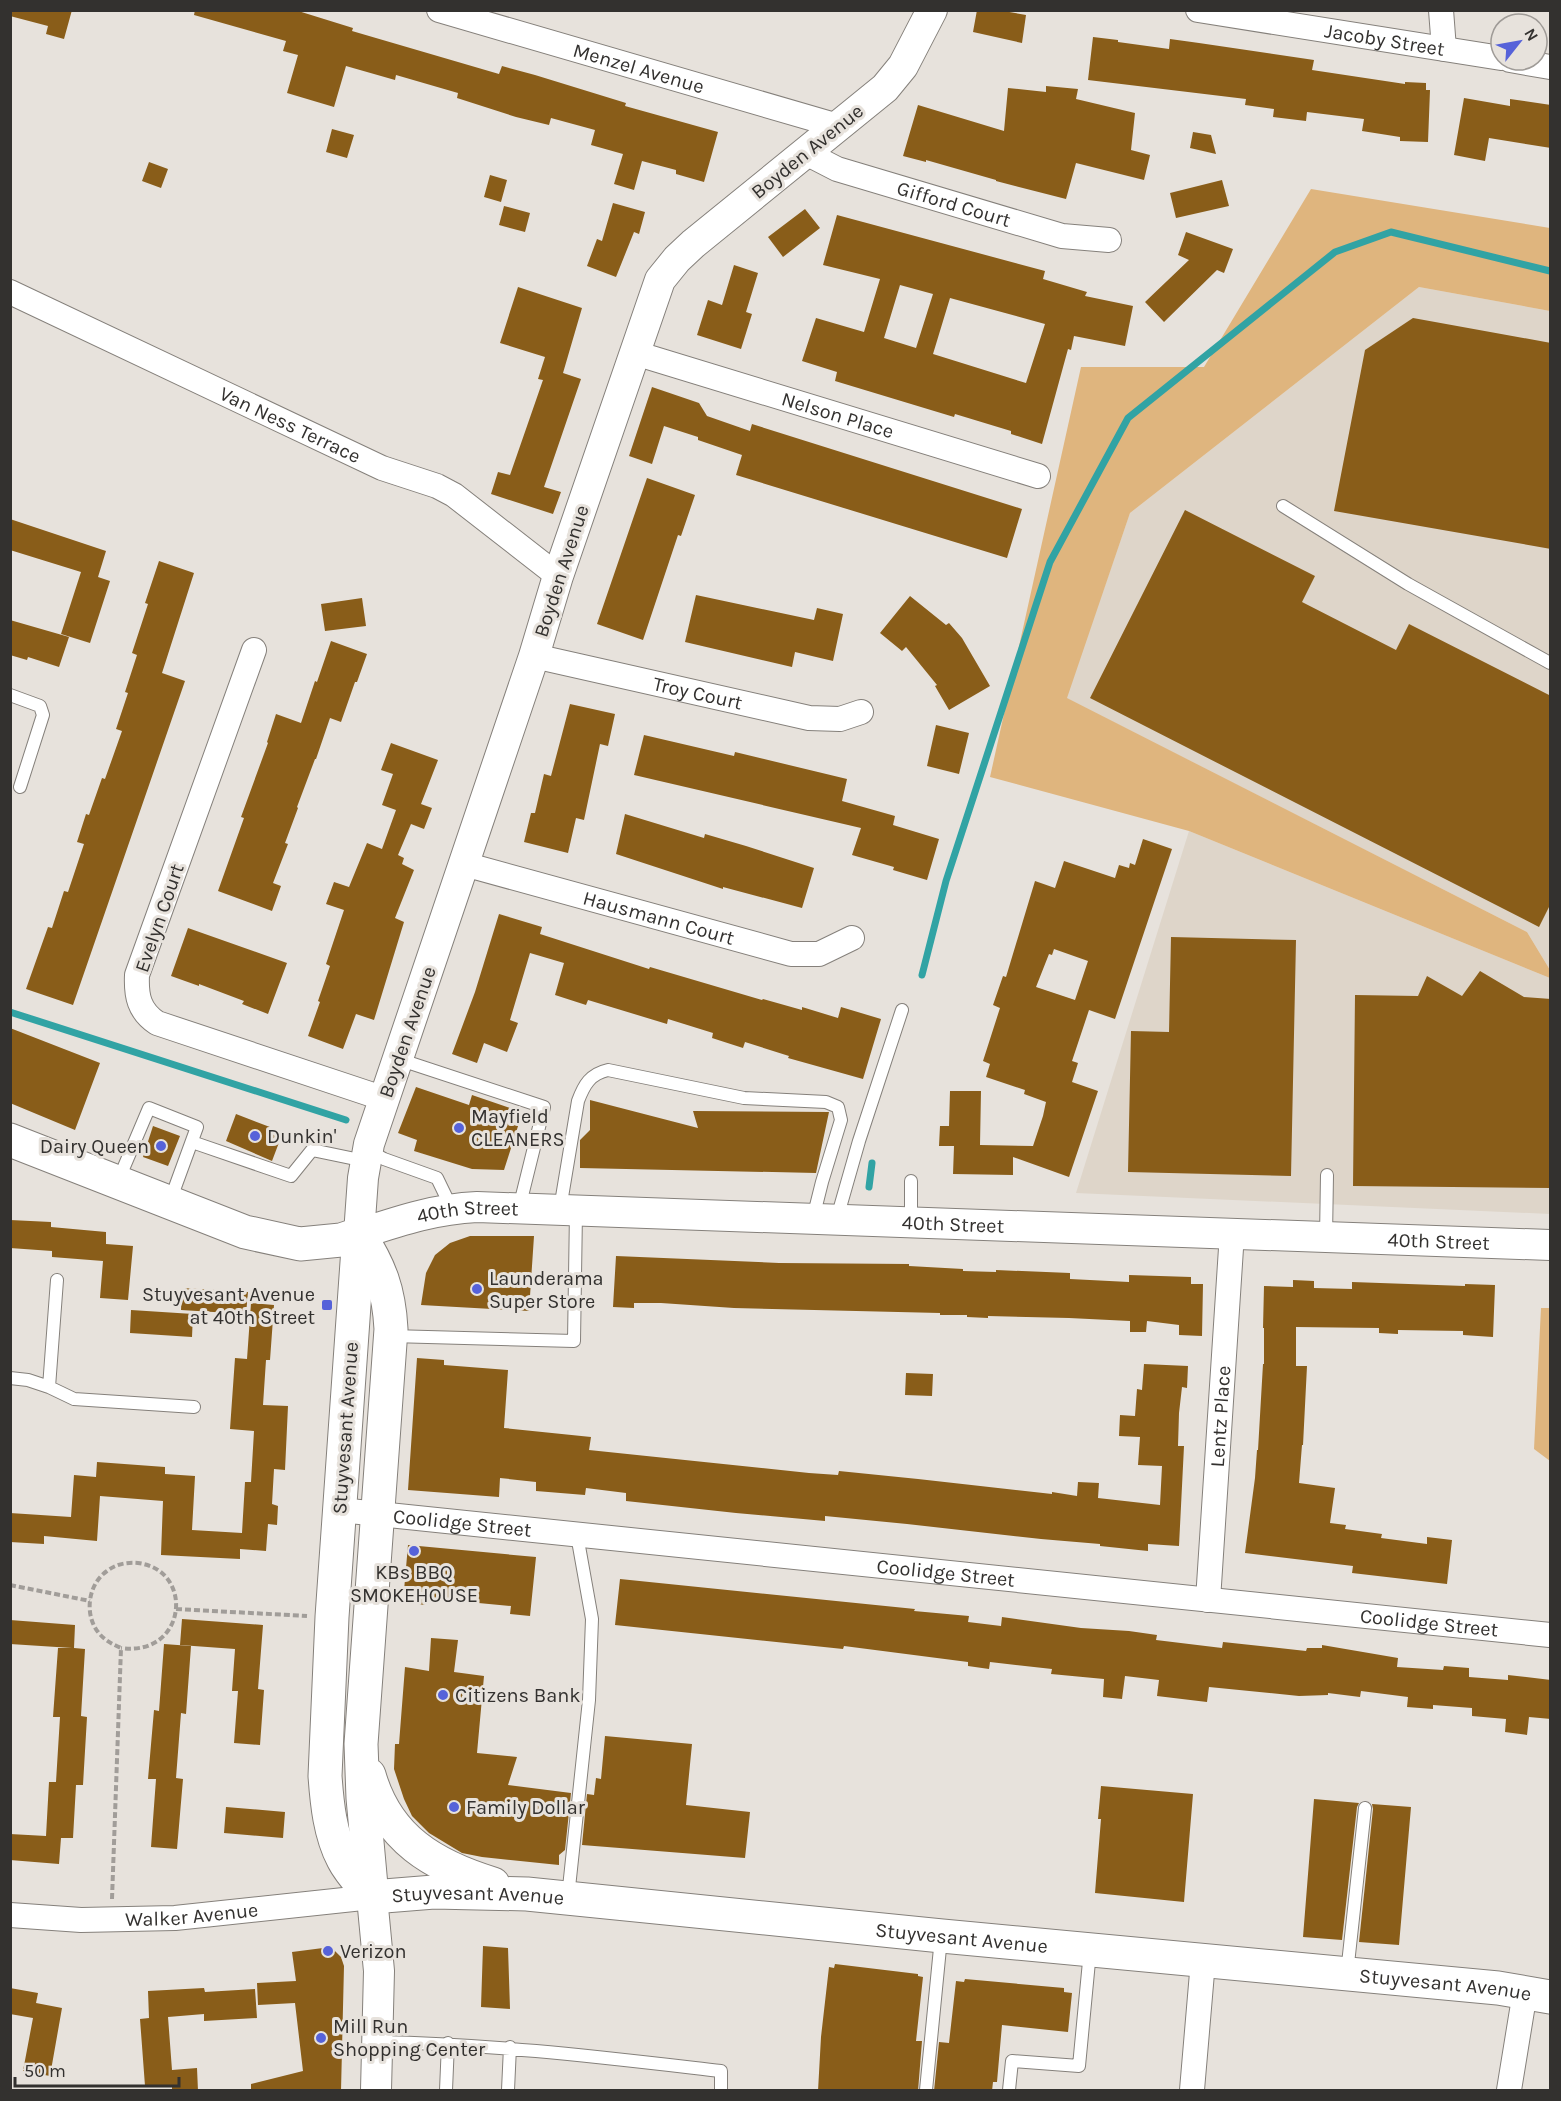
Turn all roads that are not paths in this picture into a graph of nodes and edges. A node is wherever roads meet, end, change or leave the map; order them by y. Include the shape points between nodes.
1 (439, 10) edge
2 (932, 10) edge
3 (1198, 10) edge
4 (1441, 10) edge
5 (1444, 49) junction
6 (1489, 56) edge
7 (838, 126) junction
8 (804, 152) junction
9 (1109, 240) dead end
10 (10, 292) edge
11 (635, 353) junction
12 (1038, 476) dead end
13 (1283, 506) dead end
14 (558, 576) junction
15 (255, 650) dead end
16 (534, 656) junction
17 (1551, 663) edge
18 (10, 695) edge
19 (861, 712) dead end
20 (20, 787) dead end
21 (464, 864) junction
22 (852, 938) dead end
23 (902, 1010) dead end
24 (398, 1059) junction
25 (385, 1099) junction
26 (10, 1140) edge
27 (192, 1142) junction
28 (366, 1155) junction
29 (1326, 1175) dead end
30 (911, 1181) dead end
31 (118, 1182) junction
32 (170, 1202) junction
33 (452, 1209) junction
34 (518, 1209) junction
35 (568, 1211) junction
36 (825, 1219) junction
37 (911, 1222) junction
38 (1232, 1233) junction
39 (359, 1234) junction
40 (1326, 1237) junction
41 (1551, 1245) edge
42 (57, 1280) dead end
43 (390, 1336) junction
44 (10, 1378) edge
45 (49, 1387) junction
46 (194, 1407) dead end
47 (340, 1510) junction
48 (377, 1514) junction
49 (577, 1534) junction
50 (1208, 1599) junction
51 (1551, 1635) edge
52 (361, 1744) junction
53 (1365, 1808) dead end
54 (527, 1894) junction
55 (372, 1897) junction
56 (568, 1898) junction
57 (10, 1915) edge
58 (942, 1936) junction
59 (1090, 1950) junction
60 (1203, 1961) junction
61 (1347, 1974) junction
62 (1538, 1995) edge
63 (377, 2042) junction
64 (448, 2043) junction
65 (510, 2047) junction
66 (376, 2091) edge
67 (446, 2091) edge
68 (508, 2091) edge
69 (721, 2091) edge
70 (926, 2091) edge
71 (1009, 2091) edge
72 (1192, 2091) edge
73 (1509, 2091) edge

1 - 7 street, Menzel Avenue
2 - 7 street, Boyden Avenue via 903,66 885,88
3 - 5 street, Jacoby Street
4 - 5 street
5 - 6 street, Jacoby Street
7 - 8 street, Boyden Avenue
8 - 9 street, Gifford Court via 837,169 1062,236
8 - 11 street, Boyden Avenue via 677,259 660,280
10 - 14 street, Van Ness Terrace via 382,468 437,486
11 - 12 street, Nelson Place
11 - 14 street, Boyden Avenue
13 - 17 lane via 1408,584
14 - 16 street, Boyden Avenue
15 - 25 street, Evelyn Court via 137,975 139,1004 157,1023
16 - 19 street, Troy Court via 809,718 840,719
16 - 21 street, Boyden Avenue
18 - 20 lane via 40,706 43,715
21 - 22 street, Hausmann Court via 791,954 819,954
21 - 24 street, Boyden Avenue
23 - 36 lane via 859,1141
24 - 25 street, Boyden Avenue
24 - 34 lane via 544,1107
25 - 28 street, Boyden Avenue
26 - 31 main road
27 - 28 lane via 291,1176 312,1150
27 - 31 lane via 198,1127 149,1108
27 - 32 lane
28 - 33 lane via 437,1178
28 - 39 street, Boyden Avenue
29 - 40 lane
30 - 37 lane
31 - 32 main road
32 - 39 main road via 274,1240 322,1243
33 - 34 street, 40th Street
33 - 39 street, 40th Street
34 - 35 street, 40th Street
35 - 36 street, 40th Street
35 - 36 lane via 578,1101 585,1084 608,1070 744,1098 838,1107 841,1120 822,1182
35 - 43 lane via 574,1341
36 - 37 street, 40th Street
37 - 38 street, 40th Street
38 - 40 street, 40th Street
38 - 50 street, Lentz Place
39 - 43 main road, Stuyvesant Avenue via 386,1286
39 - 47 main road, Stuyvesant Avenue
40 - 41 street, 40th Street
42 - 45 lane
43 - 48 main road, Stuyvesant Avenue
44 - 45 lane
45 - 46 lane via 74,1399
47 - 48 street, Coolidge Street
47 - 55 main road, Stuyvesant Avenue via 325,1747 326,1802 343,1859
48 - 49 street, Coolidge Street
48 - 52 main road, Stuyvesant Avenue
49 - 50 street, Coolidge Street
49 - 56 lane via 592,1618 589,1700
50 - 51 street, Coolidge Street
52 - 54 main road via 372,1788 394,1825 410,1842 445,1867
52 - 55 main road, Stuyvesant Avenue
53 - 61 lane
54 - 55 main road, Stuyvesant Avenue via 434,1892
54 - 56 main road, Stuyvesant Avenue
55 - 57 street, Walker Avenue via 175,1918 111,1921
55 - 63 street via 378,1971
56 - 58 main road, Stuyvesant Avenue
58 - 59 main road, Stuyvesant Avenue
58 - 70 lane
59 - 60 main road, Stuyvesant Avenue
59 - 71 lane via 1079,2066 1012,2061
60 - 61 main road, Stuyvesant Avenue
60 - 72 street
61 - 62 main road, Stuyvesant Avenue
62 - 73 street
63 - 64 lane
63 - 66 street
64 - 65 lane
64 - 67 lane
65 - 68 lane
65 - 69 lane via 721,2071

